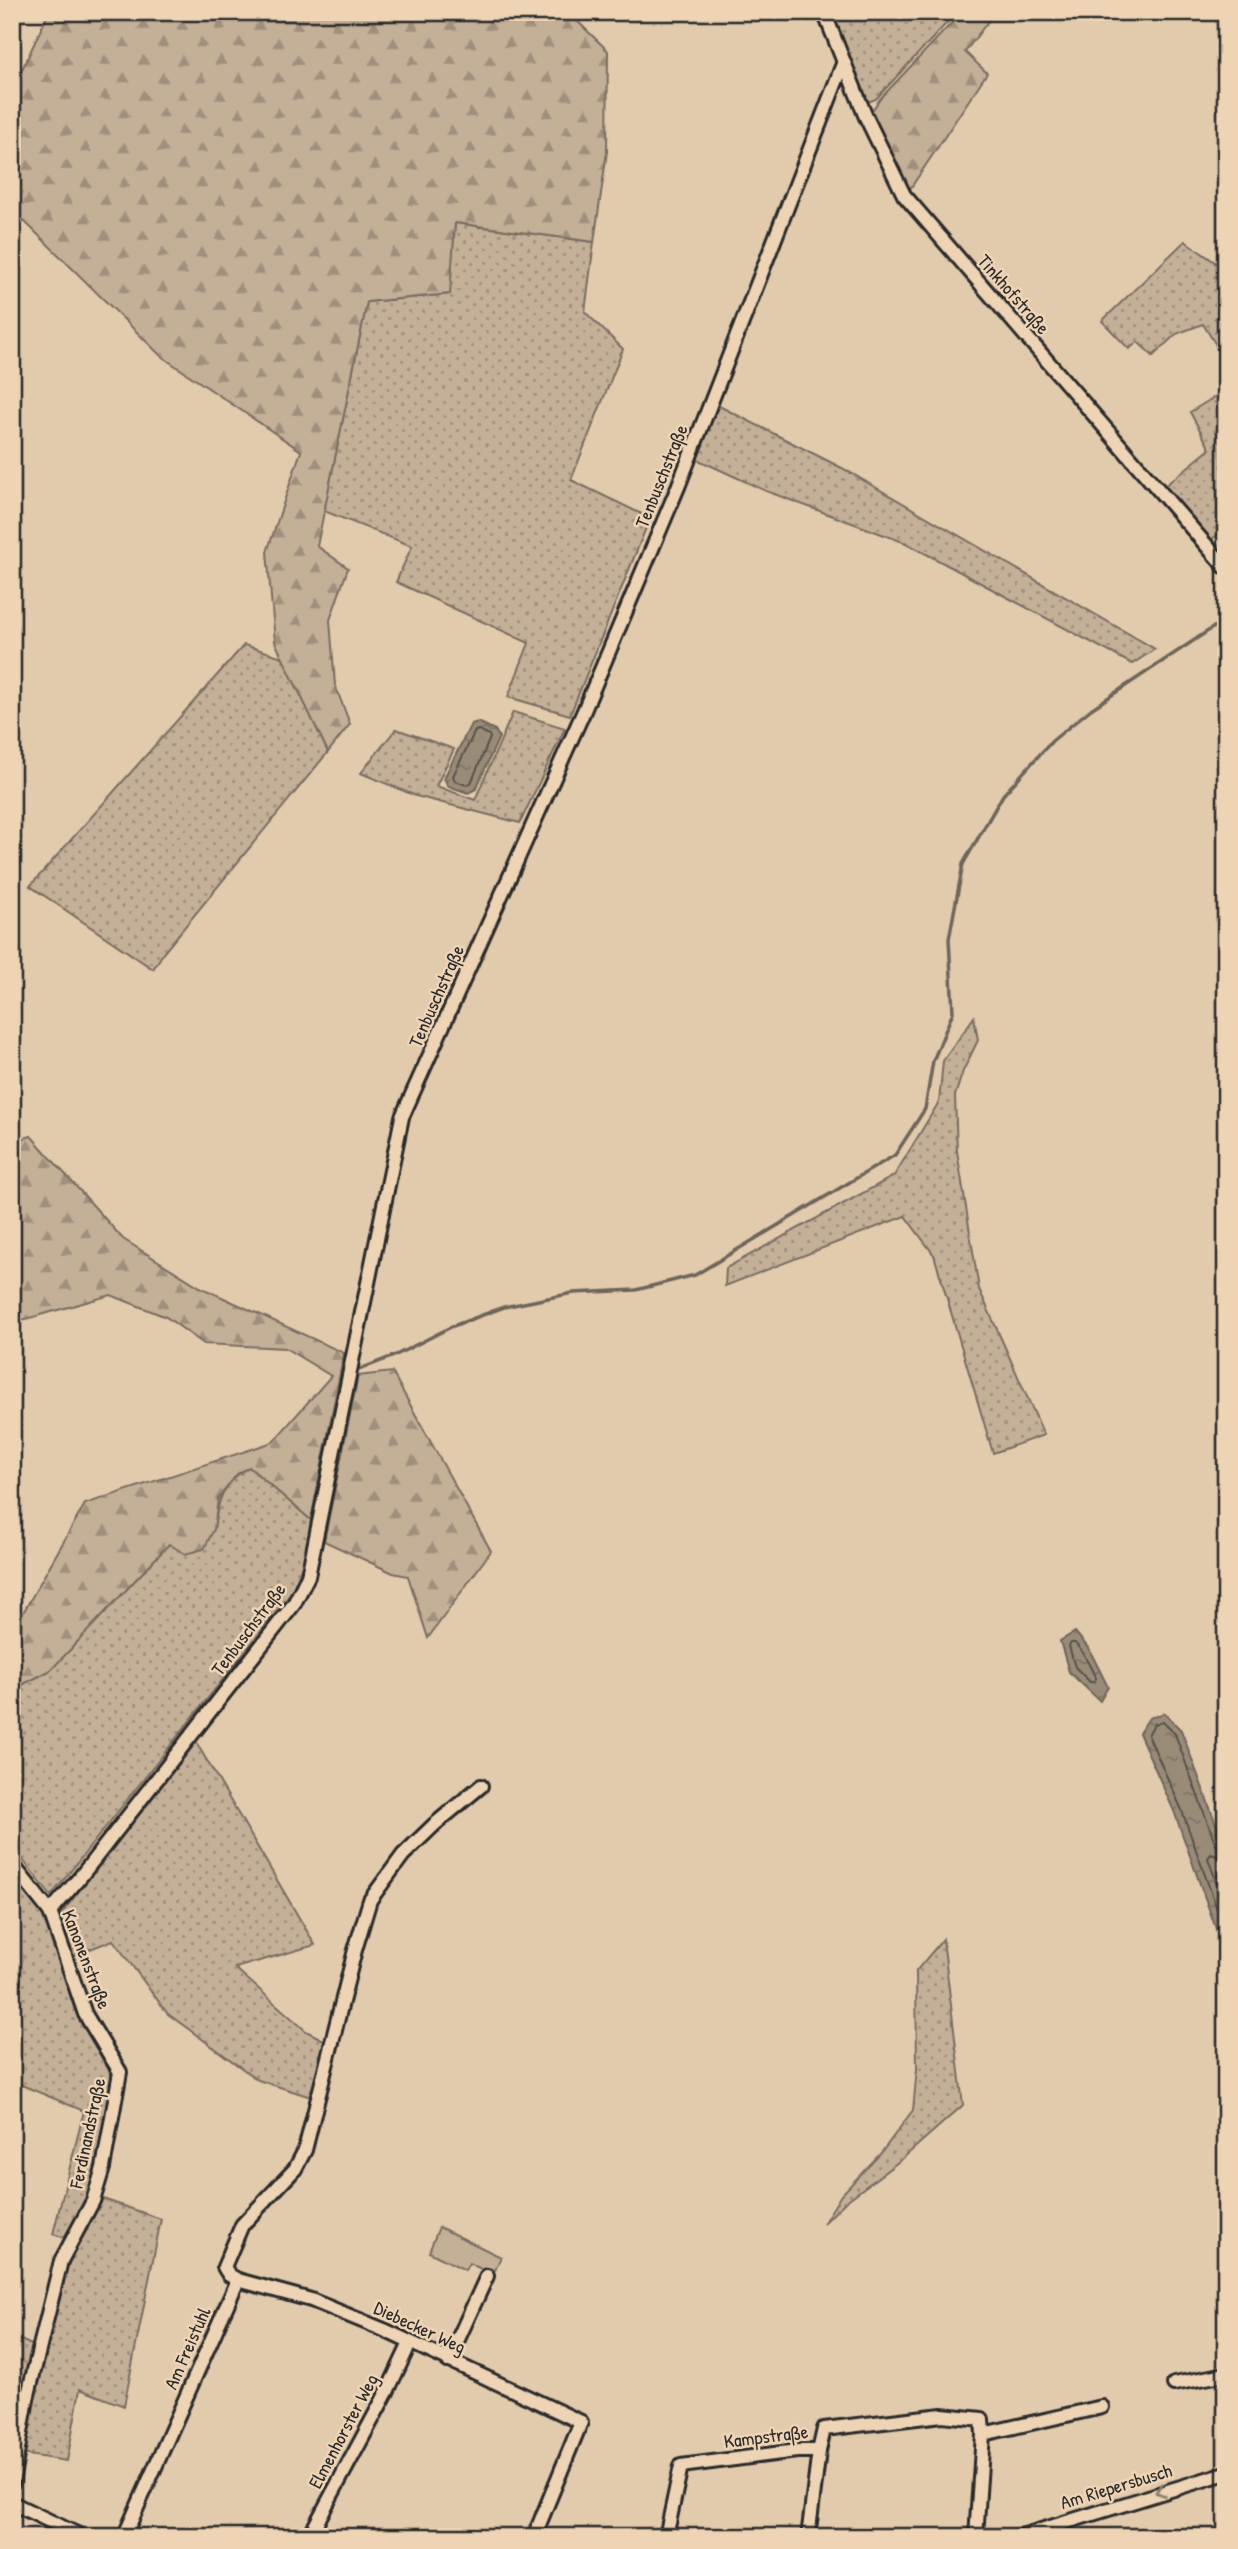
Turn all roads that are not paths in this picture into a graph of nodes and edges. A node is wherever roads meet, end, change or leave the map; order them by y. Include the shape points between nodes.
1 (824, 12) edge
2 (843, 64) junction
3 (1226, 569) edge
4 (481, 1786) dead end
5 (12, 1864) edge
6 (50, 1912) junction
7 (120, 2071) joint
8 (487, 2276) dead end
9 (238, 2280) junction
10 (410, 2343) junction
11 (448, 2361) junction
12 (1226, 2374) edge
13 (1174, 2384) dead end
14 (1102, 2407) dead end
15 (983, 2434) junction
16 (819, 2451) junction
17 (1226, 2473) edge
18 (12, 2483) edge
19 (12, 2503) edge
20 (83, 2537) edge
21 (124, 2537) edge
22 (309, 2537) edge
23 (534, 2537) edge
24 (666, 2537) edge
25 (809, 2537) edge
26 (976, 2537) edge
27 (1018, 2537) edge

1 - 2 street, Tinkhofstraße
2 - 3 street, Tinkhofstraße via 904,195
2 - 6 street, Tenbuschstraße via 673,500 402,1117 308,1576 294,1604
4 - 9 street via 403,1855 370,1900 305,2150 295,2169 242,2225 224,2267
5 - 6 street, Kanonenstraße
6 - 7 street, Kanonenstraße via 85,2014
7 - 18 street, Ferdinandstraße via 93,2201 61,2261
8 - 11 street
9 - 10 street, Diebecker Weg via 311,2300
9 - 21 street, Am Freistuhl
10 - 11 street, Diebecker Weg
10 - 22 street, Elmenhorster Weg
11 - 23 street, Diebecker Weg via 581,2422
12 - 13 street
14 - 15 street
15 - 16 street, Kampstraße via 982,2418 942,2415 824,2430
15 - 26 street
16 - 24 street, Kampstraße via 681,2466
16 - 25 street
17 -> 27 street, Am Riepersbusch
19 - 20 street

